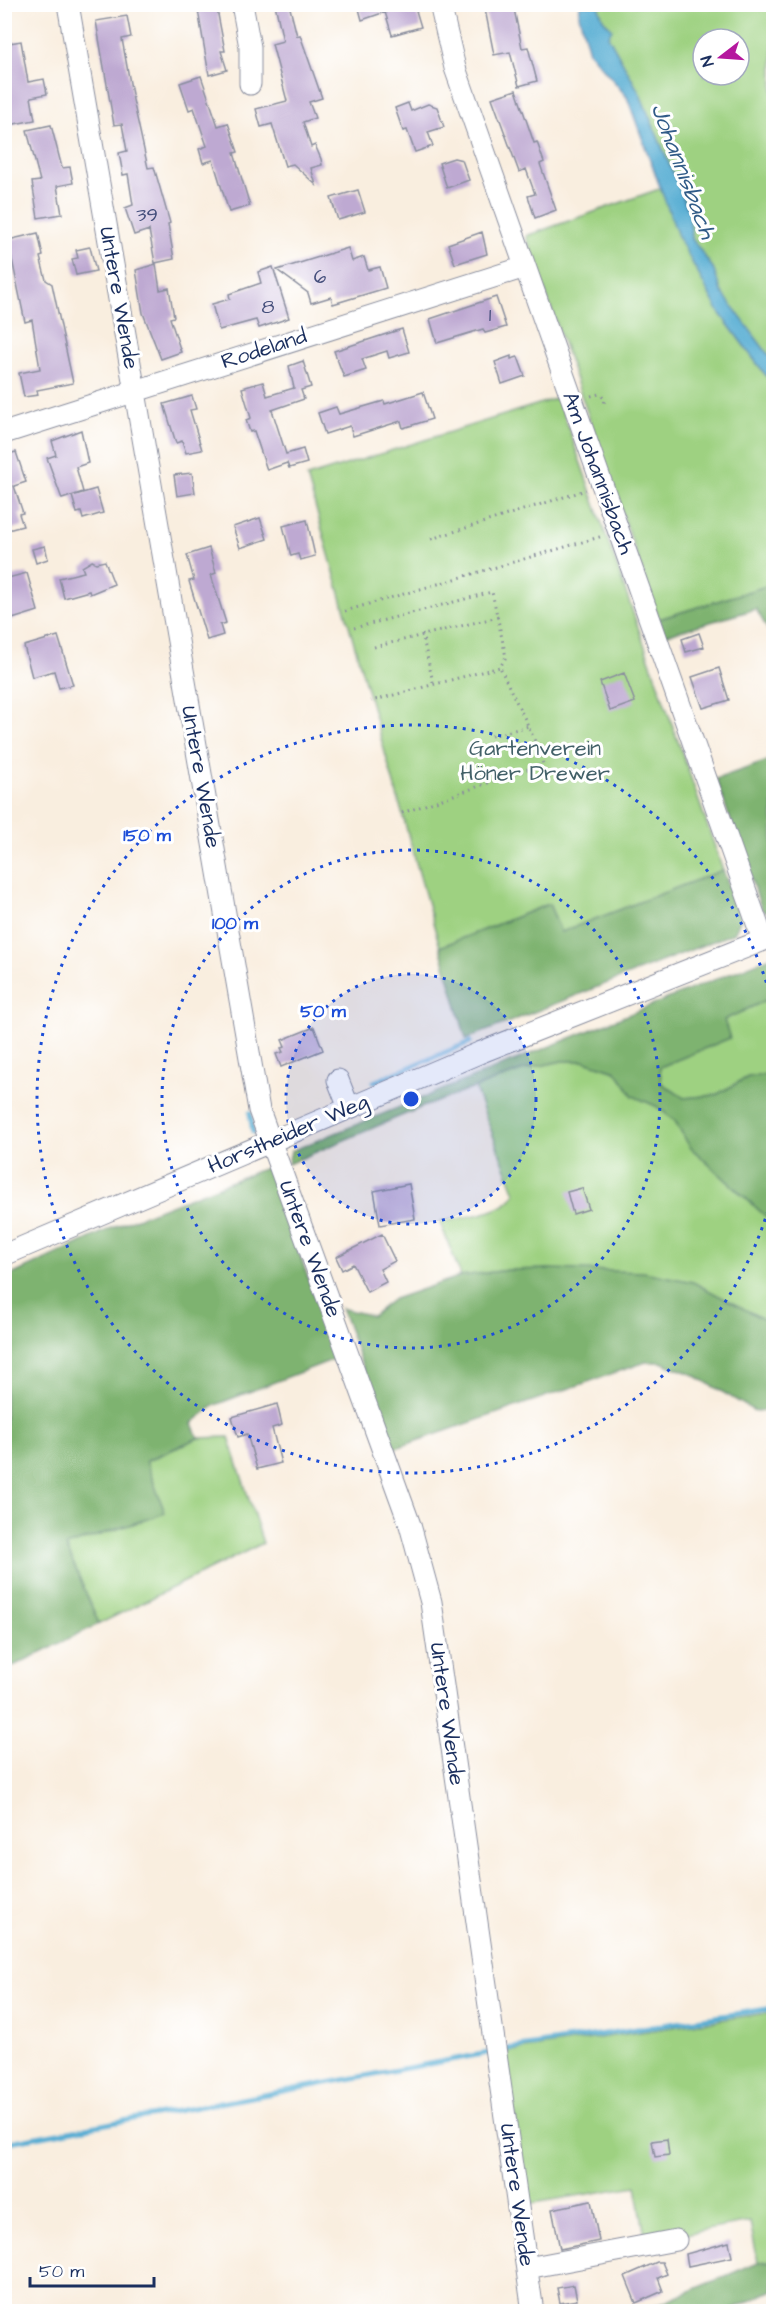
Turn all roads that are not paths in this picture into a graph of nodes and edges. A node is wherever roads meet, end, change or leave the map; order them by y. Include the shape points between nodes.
1 (68, 4) edge
2 (242, 4) edge
3 (440, 4) edge
4 (250, 84) dead end
5 (525, 267) junction
6 (136, 391) junction
7 (4, 433) edge
8 (768, 938) edge
9 (338, 1080) dead end
10 (349, 1108) junction
11 (270, 1141) junction
12 (4, 1255) edge
13 (676, 2240) dead end
14 (527, 2268) junction
15 (533, 2312) edge

1 - 6 street, Untere Wende
2 - 4 street via 250,47
3 - 5 street, Am Johannisbach via 455,68
5 - 6 street, Rodeland
5 - 8 street, Am Johannisbach
6 - 7 street, Rodeland
6 - 11 street, Untere Wende via 257,1045 259,1110
8 - 10 street, Horstheider Weg
9 - 10 street
10 - 11 street, Horstheider Weg
11 - 12 street, Horstheider Weg
11 - 14 street, Untere Wende via 410,1525 431,1602
13 - 14 street
14 - 15 street, Untere Wende

